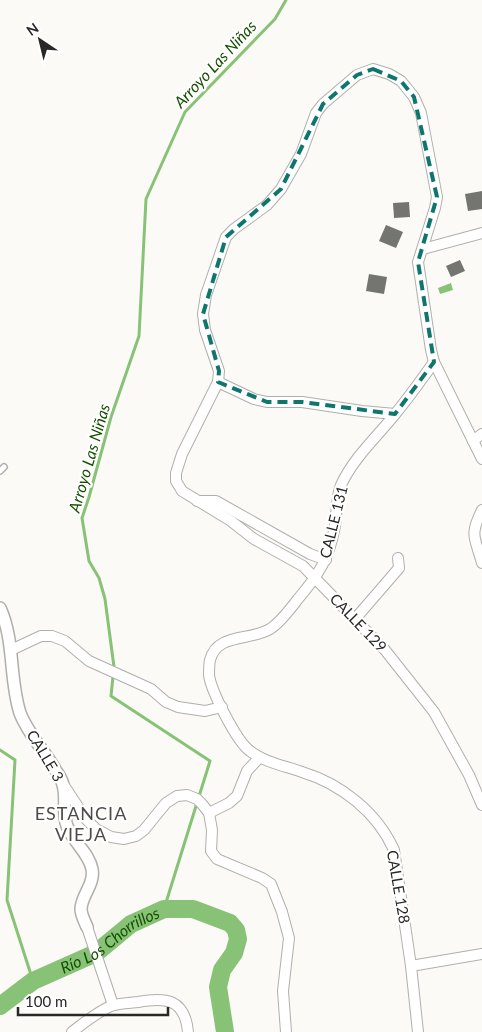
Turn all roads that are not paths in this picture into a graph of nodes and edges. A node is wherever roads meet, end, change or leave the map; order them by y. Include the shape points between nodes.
1 (482, 233) edge
2 (423, 249) junction
3 (434, 362) junction
4 (218, 382) junction
5 (396, 414) junction
6 (482, 434) edge
7 (473, 441) junction
8 (482, 459) edge
9 (196, 501) junction
10 (482, 510) edge
11 (398, 558) dead end
12 (326, 560) junction
13 (482, 563) edge
14 (315, 578) junction
15 (0, 608) edge
16 (355, 619) junction
17 (11, 650) junction
18 (222, 707) junction
19 (259, 758) junction
20 (63, 784) junction
21 (482, 805) edge
22 (209, 813) junction
23 (87, 927) joint
24 (482, 954) edge
25 (411, 966) junction
26 (113, 1005) junction
27 (72, 1032) edge
28 (188, 1032) edge
29 (286, 1032) edge
30 (418, 1032) edge

1 - 2 street
2 - 3 street via 418,262 419,273
2 - 4 street via 437,197 421,113 414,97 401,81 373,69 364,71 316,113 301,154 282,189 226,237 206,295 203,314 219,371
3 - 5 street, CALLE 131
3 - 7 street
4 - 5 street via 254,400 302,402
4 - 9 street, CALLE 129 via 182,454 176,473 176,481 182,491
5 - 12 street, CALLE 131 via 352,463 340,487
6 - 7 street
7 - 8 street
9 - 12 street via 216,501
9 - 14 street, CALLE 129 via 303,566
10 - 13 street via 473,533
11 - 16 street via 399,568
12 - 14 street, CALLE 131
14 - 16 street, CALLE 129
14 - 18 street, CALLE 131 via 270,629 225,642 214,650 209,676
15 - 17 street, CALLE 3
16 - 21 street, CALLE 129 via 385,650 434,712
17 - 18 street via 41,636 52,636 65,641 89,661 150,689 166,702 205,711
17 - 20 street, CALLE 3 via 20,712
18 - 19 street, CALLE 131 via 239,740
19 - 22 street via 247,771 237,796
19 - 25 street, CALLE 128 via 318,777 342,791 357,802 388,836 394,850
20 - 22 street via 86,819 111,837 124,839 136,836 166,803 177,796 197,799
20 - 23 street, CALLE 3 via 68,828 93,871 80,912
22 - 29 street via 211,852 217,859 270,884 282,912 289,938 282,991
23 - 26 street
24 - 25 street
25 - 30 street, CALLE 128
26 - 27 street
26 - 28 street via 155,999 174,1002 187,1021

